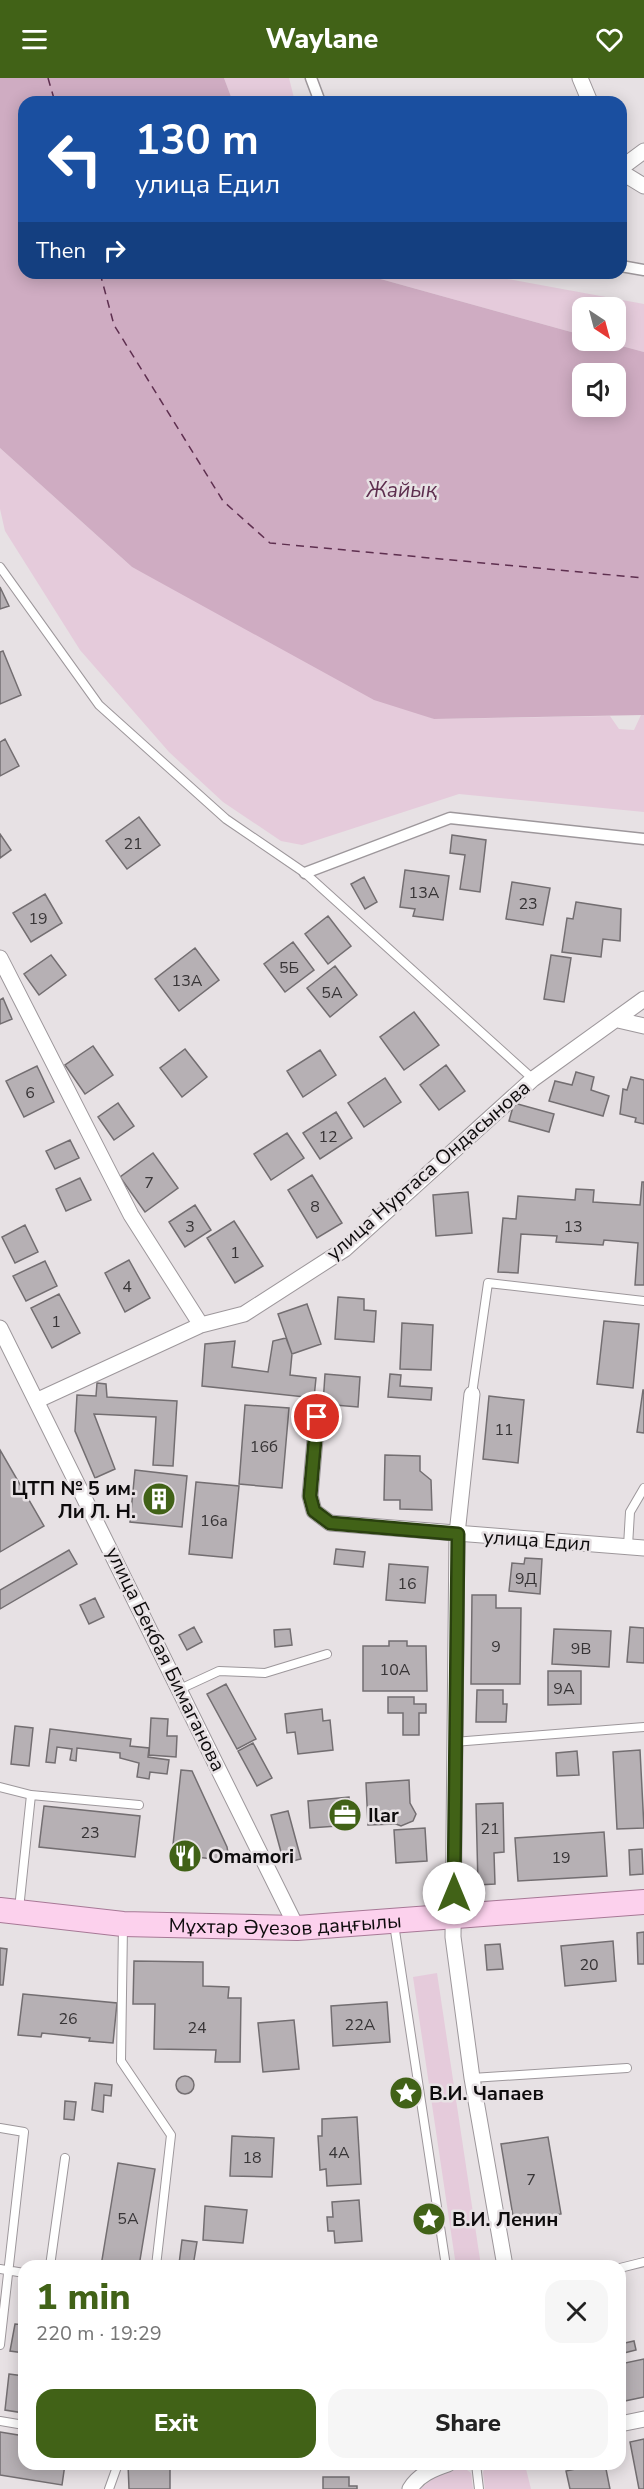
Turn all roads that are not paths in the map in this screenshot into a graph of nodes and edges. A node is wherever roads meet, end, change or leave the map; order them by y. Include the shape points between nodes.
1 (311, 78) edge
2 (580, 78) edge
3 (318, 96) edge
4 (588, 96) edge
5 (644, 151) edge
6 (627, 165) edge
7 (627, 174) edge
8 (644, 186) edge
9 (627, 267) edge
10 (644, 270) edge
11 (0, 567) edge
12 (644, 839) edge
13 (304, 873) junction
14 (0, 958) edge
15 (644, 999) edge
16 (618, 1020) junction
17 (644, 1026) edge
18 (532, 1079) junction
19 (644, 1301) edge
20 (201, 1325) junction
21 (0, 1328) edge
22 (472, 1394) joint
23 (38, 1400) junction
24 (317, 1417) dead end
25 (644, 1488) edge
26 (458, 1534) junction
27 (628, 1546) junction
28 (644, 1548) edge
29 (327, 1654) dead end
30 (180, 1689) junction
31 (644, 1727) edge
32 (454, 1742) junction
33 (0, 1787) edge
34 (32, 1795) junction
35 (139, 1805) dead end
36 (644, 1902) edge
37 (9, 1912) edge
38 (454, 1915) junction
39 (393, 1920) junction
40 (123, 1924) junction
41 (297, 1928) junction
42 (627, 2068) dead end
43 (472, 2078) junction
44 (0, 2128) edge
45 (65, 2158) dead end
46 (51, 2260) edge
47 (157, 2260) edge
48 (445, 2260) edge
49 (504, 2260) edge
50 (644, 2262) edge
51 (626, 2266) edge
52 (4, 2270) edge
53 (0, 2345) edge
54 (644, 2419) edge
55 (0, 2421) edge
56 (626, 2423) edge
57 (18, 2424) edge
58 (116, 2470) edge
59 (431, 2470) edge
60 (477, 2470) edge
61 (109, 2489) edge
62 (410, 2489) edge
63 (479, 2489) edge

1 - 3 street
2 - 4 street
5 - 6 street
7 - 8 street
9 - 10 street
11 - 13 lane via 99,705 226,819
12 - 13 street via 450,818
13 - 18 lane
14 - 20 street via 131,1215
15 - 16 street, улица Нуртаса Ондасынова
16 - 17 street
16 - 18 street, улица Нуртаса Ондасынова
18 - 20 street, улица Нуртаса Ондасынова via 345,1249 244,1314
19 - 22 lane via 488,1283
20 - 23 street, улица Нуртаса Ондасынова
21 - 23 street, улица Бекбая Бимаганова
22 - 26 street
23 - 30 street, улица Бекбая Бимаганова
24 - 26 street, улица Едил via 310,1496 314,1511 330,1523
25 - 27 lane via 630,1512
26 - 27 street, улица Едил
26 - 32 street
27 - 28 street, улица Едил
29 - 30 lane via 265,1673 219,1671
30 - 41 street, улица Бекбая Бимаганова
31 - 32 lane
32 - 38 street
33 - 34 lane
34 - 35 lane
34 - 37 lane
36 - 38 main road, Мұхтар Әуезов даңғылы
37 - 40 main road, Мұхтар Әуезов даңғылы
38 - 39 main road, Мұхтар Әуезов даңғылы
38 - 43 street via 453,1937
39 - 41 main road, Мұхтар Әуезов даңғылы
39 - 48 lane
40 - 41 main road, Мұхтар Әуезов даңғылы
40 - 47 lane via 121,2061 171,2135
42 - 43 lane
43 - 49 street
44 - 52 lane via 24,2132
45 - 46 lane
50 - 51 lane
52 - 53 lane
54 - 56 street
55 - 57 lane
58 - 61 lane
59 - 62 street via 414,2481
60 - 63 lane

